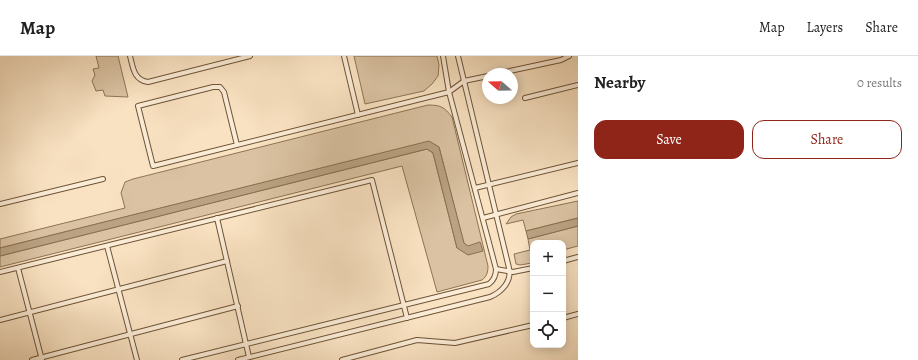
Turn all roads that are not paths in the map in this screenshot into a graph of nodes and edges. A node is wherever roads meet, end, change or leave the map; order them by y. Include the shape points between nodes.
1 (130, 56) edge
2 (250, 56) edge
3 (344, 56) edge
4 (443, 56) edge
5 (458, 56) edge
6 (569, 56) edge
7 (518, 69) edge
8 (482, 77) edge
9 (464, 81) junction
10 (578, 85) edge
11 (450, 92) junction
12 (525, 98) dead end
13 (358, 115) junction
14 (237, 145) junction
15 (578, 163) edge
16 (103, 179) dead end
17 (488, 184) junction
18 (475, 188) junction
19 (578, 193) edge
20 (0, 204) edge
21 (496, 215) junction
22 (217, 218) junction
23 (483, 218) junction
24 (107, 246) junction
25 (578, 257) edge
26 (566, 260) edge
27 (227, 261) junction
28 (18, 268) junction
29 (530, 269) edge
30 (496, 270) junction
31 (0, 272) edge
32 (510, 272) junction
33 (119, 289) junction
34 (238, 306) junction
35 (404, 306) junction
36 (30, 312) junction
37 (578, 314) edge
38 (566, 317) edge
39 (407, 318) junction
40 (0, 320) edge
41 (530, 326) edge
42 (131, 334) junction
43 (246, 344) junction
44 (249, 357) junction
45 (42, 359) edge
46 (32, 360) edge
47 (137, 360) edge
48 (182, 360) edge
49 (238, 360) edge
50 (342, 360) edge

1 - 2 lane via 134,73 142,81 148,82
3 - 13 lane
4 - 11 lane
5 - 9 lane
6 - 7 lane
8 - 9 lane
9 - 11 lane
9 - 17 lane
10 - 12 lane
11 - 13 lane
11 - 18 lane
13 - 14 lane
14 - 14 lane via 224,92 220,87 138,106 153,166
15 - 17 lane
16 - 20 lane
17 - 18 lane
17 - 21 lane
18 - 23 lane
19 - 21 lane
21 - 23 lane
21 - 32 lane
22 - 24 lane
22 - 27 lane
22 - 35 lane via 372,180
23 - 30 lane
24 - 28 lane
24 - 33 lane
25 - 26 lane
27 - 33 lane
27 - 34 lane
28 - 31 lane
28 - 36 lane
29 - 32 lane
30 - 32 lane
30 - 35 lane via 495,278 489,284
32 - 39 lane via 503,289 495,295
33 - 36 lane
33 - 42 lane
34 - 42 lane
34 - 43 lane
35 - 39 lane
35 - 43 lane
36 - 40 lane
36 - 45 lane
37 - 38 lane
39 - 44 lane
41 - 50 lane via 455,344 417,340
42 - 45 lane
42 - 47 lane
43 - 44 lane
43 - 48 lane
44 - 49 lane
45 - 46 lane

